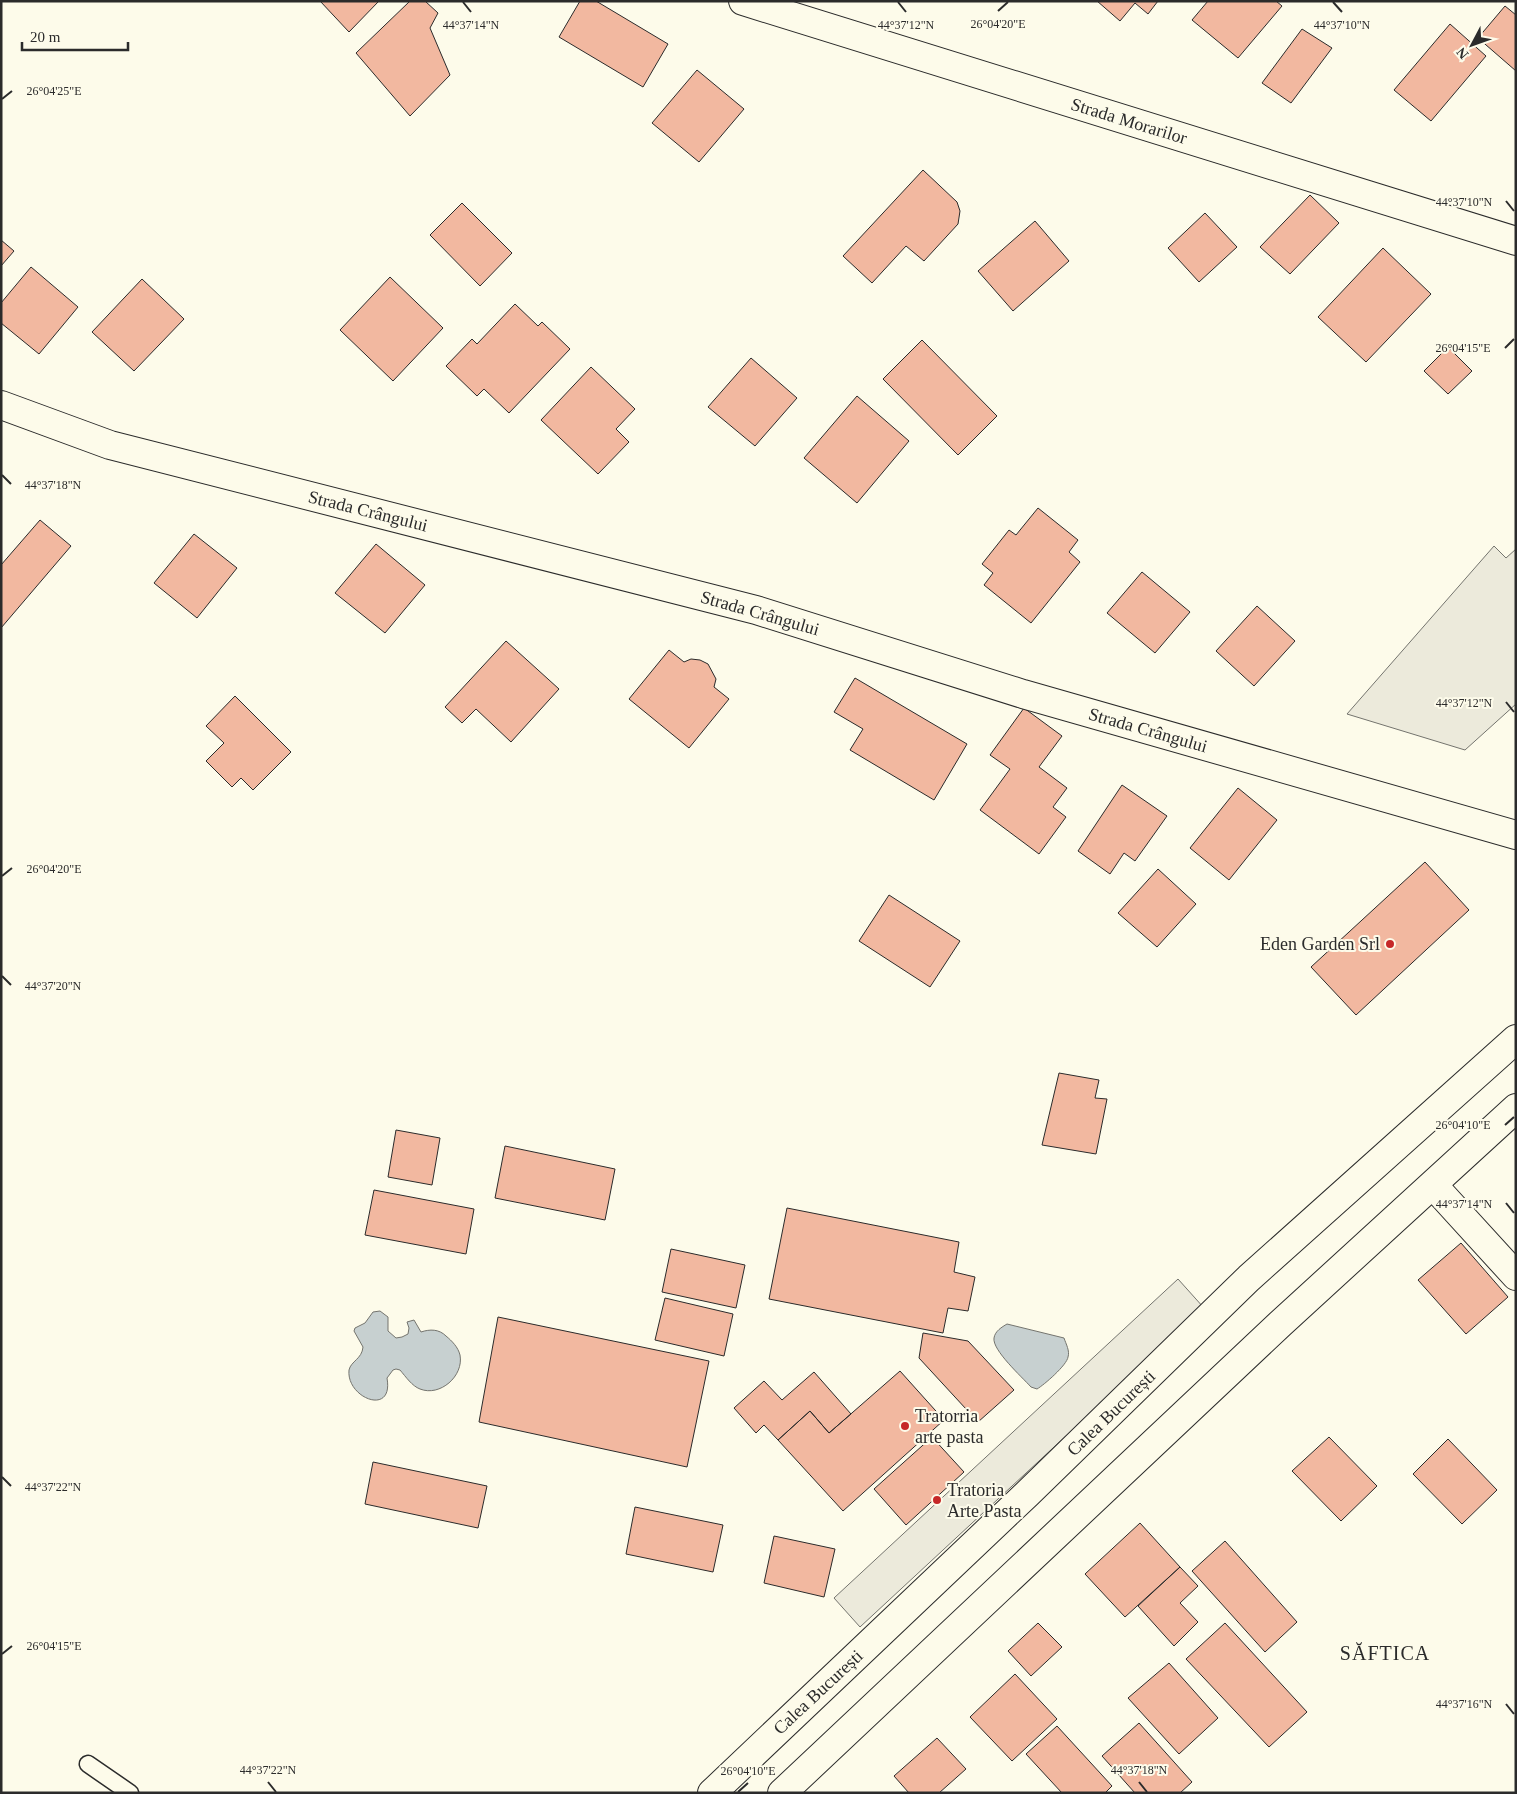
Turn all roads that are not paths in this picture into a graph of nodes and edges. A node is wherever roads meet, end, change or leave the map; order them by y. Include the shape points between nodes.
1 (743, 1) edge
2 (1516, 241) edge
3 (1, 405) edge
4 (1516, 835) edge
5 (1516, 1040) edge
6 (1516, 1108) edge
7 (1433, 1185) junction
8 (1516, 1276) edge
9 (88, 1764) dead end
10 (130, 1793) edge
11 (712, 1793) edge
12 (782, 1793) edge

1 - 2 main road, Strada Morarilor
3 - 4 main road, Strada Crângului via 110,444 756,610 1022,694
5 - 11 main road, Calea București via 1249,1278
6 - 7 main road
7 - 8 main road
7 - 12 main road via 1273,1331
9 - 10 lane

